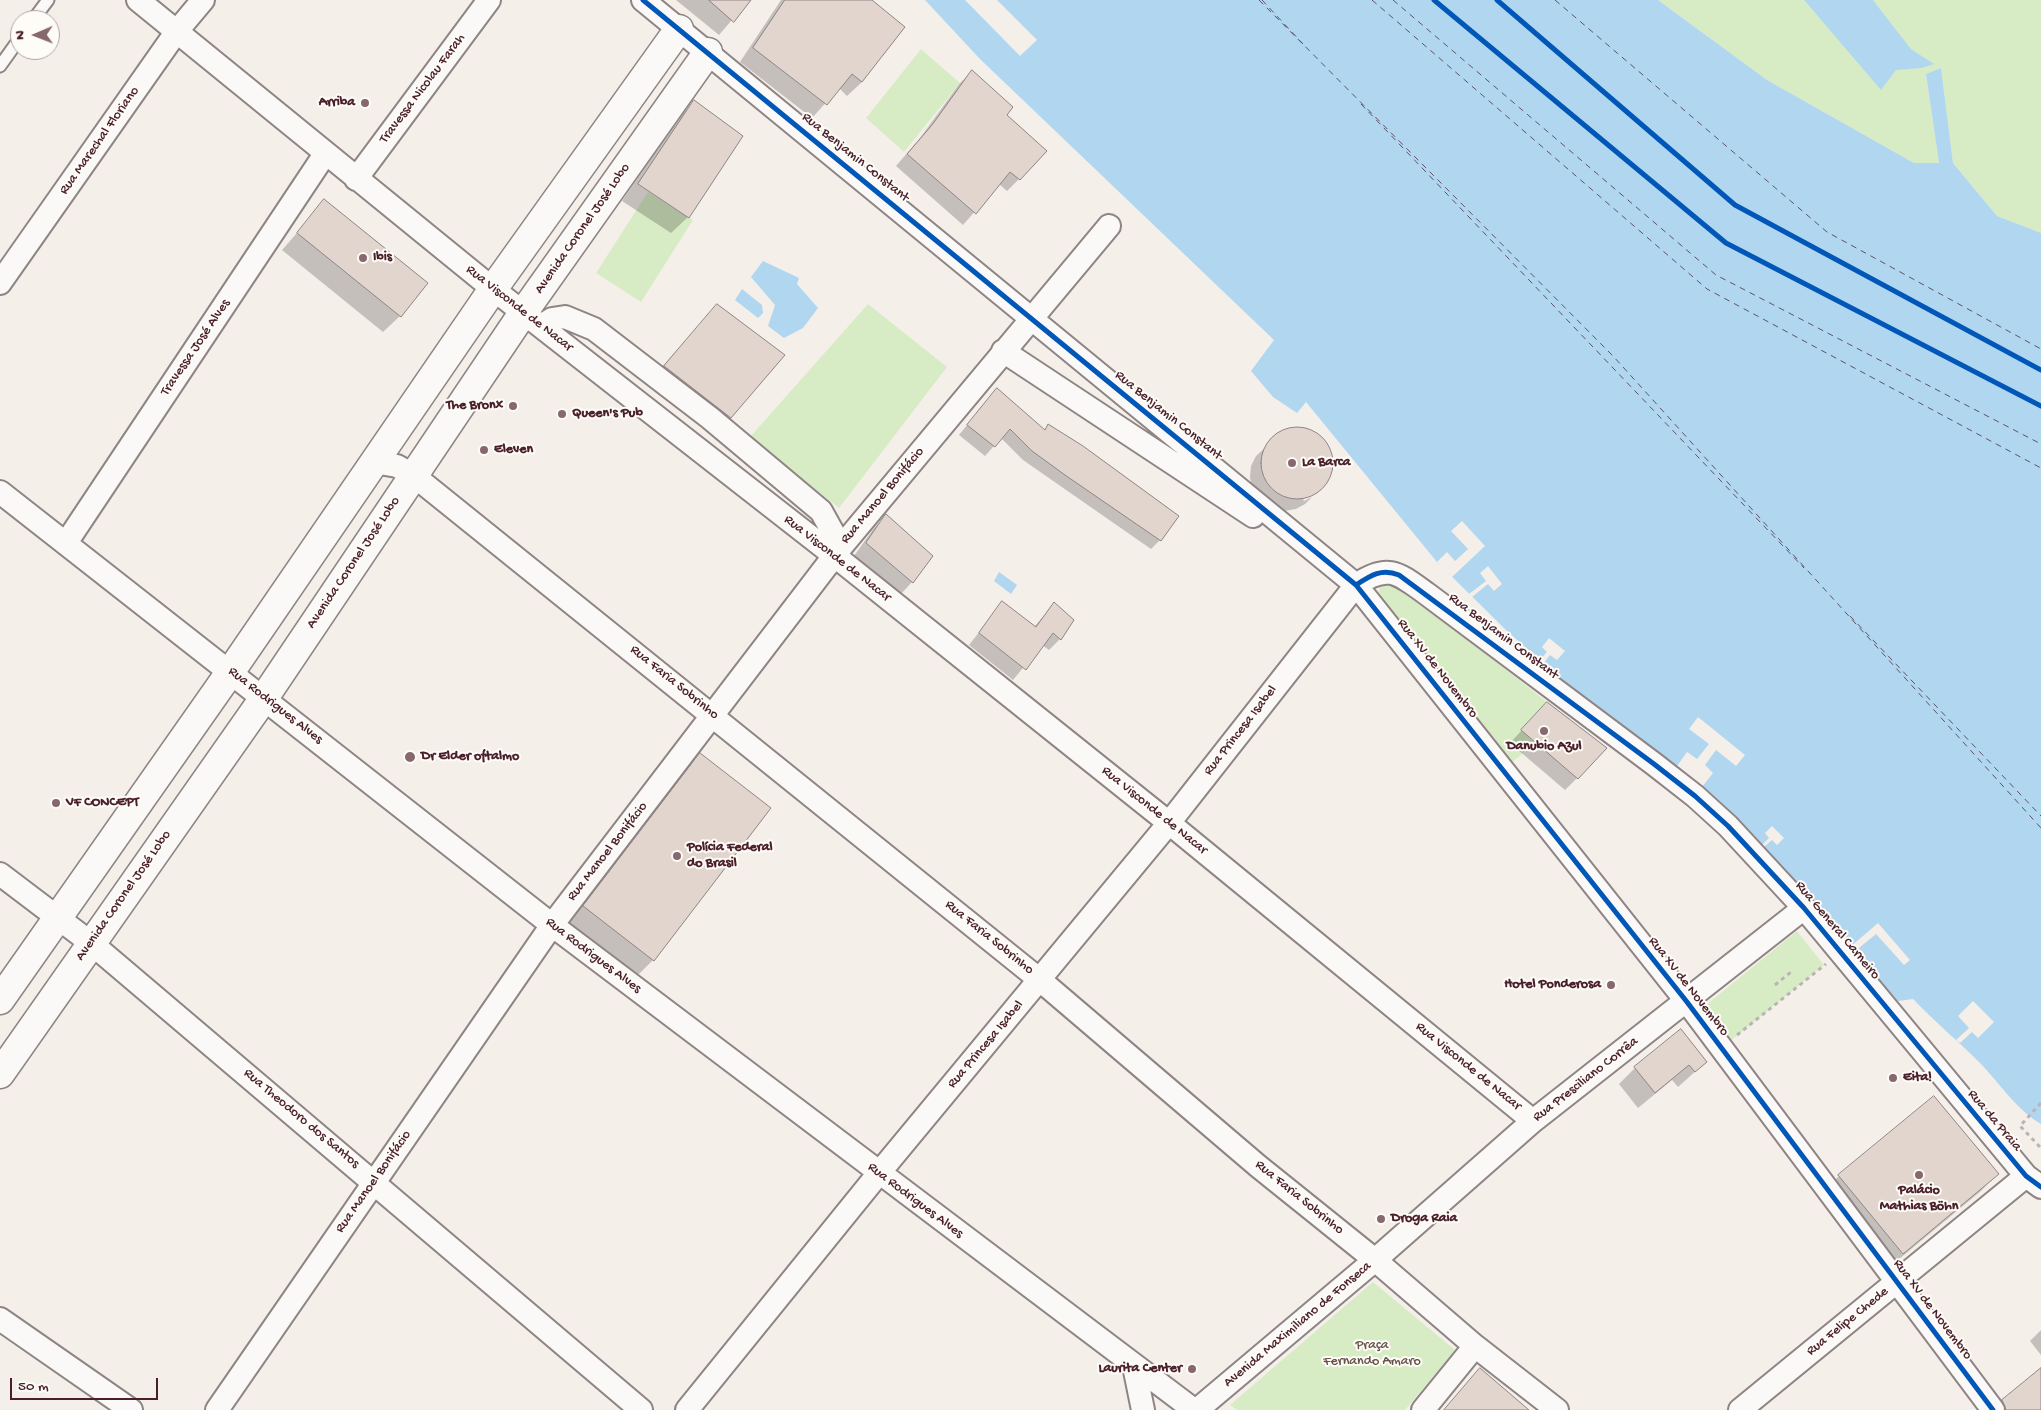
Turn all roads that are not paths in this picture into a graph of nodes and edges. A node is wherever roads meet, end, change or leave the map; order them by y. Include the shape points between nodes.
1 (138, 0) edge
2 (202, 0) edge
3 (489, 0) edge
4 (643, 0) edge
5 (678, 29) junction
6 (177, 31) junction
7 (10, 52) edge
8 (708, 52) junction
9 (0, 66) edge
10 (325, 154) junction
11 (356, 179) junction
12 (1109, 226) dead end
13 (0, 283) edge
14 (493, 289) junction
15 (1031, 318) junction
16 (532, 320) junction
17 (1003, 351) junction
18 (374, 462) junction
19 (413, 475) junction
20 (0, 492) edge
21 (66, 543) junction
22 (838, 552) junction
23 (1356, 585) junction
24 (231, 671) junction
25 (264, 698) junction
26 (714, 715) junction
27 (1695, 796) joint
28 (1169, 823) junction
29 (0, 874) edge
30 (1804, 908) junction
31 (57, 916) junction
32 (552, 925) junction
33 (90, 943) junction
34 (1040, 980) junction
35 (0, 1000) edge
36 (1687, 1002) junction
37 (0, 1074) edge
38 (1953, 1089) joint
39 (1534, 1121) junction
40 (878, 1173) junction
41 (375, 1182) junction
42 (2033, 1182) edge
43 (1375, 1260) junction
44 (1897, 1282) junction
45 (0, 1320) edge
46 (1476, 1346) junction
47 (1134, 1366) junction
48 (131, 1410) edge
49 (217, 1410) edge
50 (641, 1410) edge
51 (687, 1410) edge
52 (1143, 1410) edge
53 (1195, 1410) edge
54 (1423, 1410) edge
55 (1557, 1410) edge
56 (1740, 1410) edge
57 (1993, 1410) edge

1 - 6 street, Rua Visconde de Nacar
2 - 6 street, Rua Marechal Floriano
3 - 11 street, Travessa Nicolau Farah
4 - 5 street, Rua Benjamin Constant
5 - 8 street, Rua Benjamin Constant
5 - 14 street
6 - 10 street, Rua Visconde de Nacar
6 - 13 street, Rua Marechal Floriano
7 - 9 lane
8 - 15 street, Rua Benjamin Constant
8 - 16 street, Avenida Coronel José Lobo
10 - 11 street, Rua Visconde de Nacar
10 - 21 street, Travessa José Alves
11 - 14 street, Rua Visconde de Nacar
12 - 15 street, Rua Manoel Bonifácio
14 - 16 street, Rua Visconde de Nacar
14 - 18 street
15 - 17 street, Rua Manoel Bonifácio
15 - 23 street, Rua Benjamin Constant
16 - 19 street, Avenida Coronel José Lobo
16 - 22 street, Rua Visconde de Nacar
16 - 22 street via 565,317 594,329 710,418 821,511
17 - 22 street, Rua Manoel Bonifácio
17 - 23 street
18 - 19 street, Rua Faria Sobrinho via 397,466
18 - 24 street
19 - 25 street, Avenida Coronel José Lobo
19 - 26 street, Rua Faria Sobrinho
20 - 21 street, Rua Rodrigues Alves
21 - 24 street, Rua Rodrigues Alves
22 - 26 street, Rua Manoel Bonifácio
22 - 28 street, Rua Visconde de Nacar
23 - 27 street, Rua Benjamin Constant via 1383,571 1399,575
23 - 28 street, Rua Princesa Isabel
23 - 36 street, Rua XV de Novembro
24 - 25 street, Rua Rodrigues Alves
24 - 31 street
25 - 32 street, Rua Rodrigues Alves
25 - 33 street, Avenida Coronel José Lobo
26 - 32 street, Rua Manoel Bonifácio
26 - 34 street, Rua Faria Sobrinho
27 - 30 street, Rua General Carneiro via 1760,858
28 - 34 street, Rua Princesa Isabel
28 - 39 street, Rua Visconde de Nacar
29 - 31 street, Rua Theodoro dos Santos
30 - 36 street, Rua Presciliano Corrêa
30 - 38 street, Rua General Carneiro
31 - 33 street, Rua Theodoro dos Santos
31 - 35 street
32 - 40 street, Rua Rodrigues Alves
32 - 41 street, Rua Manoel Bonifácio
33 - 37 street, Avenida Coronel José Lobo
33 - 41 street, Rua Theodoro dos Santos
34 - 40 street, Rua Princesa Isabel
34 - 43 street, Rua Faria Sobrinho via 1258,1166
36 - 39 street, Rua Presciliano Corrêa
36 - 44 street, Rua XV de Novembro
38 - 42 street, Rua da Praia
39 - 43 street, Rua Presciliano Corrêa
40 - 47 street, Rua Rodrigues Alves
40 - 51 street, Rua Princesa Isabel
41 - 49 street, Rua Manoel Bonifácio
41 - 50 street, Rua Theodoro dos Santos
42 - 44 street, Rua Felipe Chede
43 - 46 street, Rua Faria Sobrinho
43 - 53 street, Avenida Maximiliano de Fonseca
44 - 56 street, Rua Felipe Chede
44 - 57 street, Rua XV de Novembro
45 - 48 street
46 - 54 street
46 - 55 street, Rua Faria Sobrinho
47 - 52 street
47 - 53 street, Rua Rodrigues Alves

